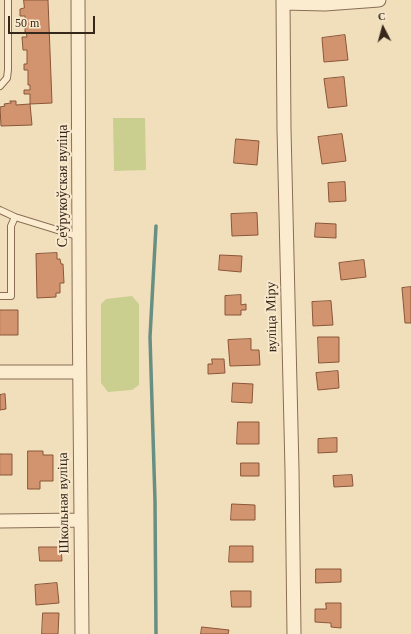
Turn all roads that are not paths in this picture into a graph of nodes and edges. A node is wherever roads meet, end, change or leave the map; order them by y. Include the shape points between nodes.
1 (8, 0) edge
2 (78, 0) edge
3 (379, 0) edge
4 (283, 2) edge
5 (0, 86) edge
6 (0, 210) edge
7 (15, 218) junction
8 (80, 237) junction
9 (0, 296) edge
10 (0, 372) edge
11 (79, 372) junction
12 (0, 520) edge
13 (80, 520) junction
14 (82, 634) edge
15 (294, 634) edge

1 - 5 lane via 8,70 7,78
2 - 8 street, Сеўрукоўская вуліца
3 - 4 street via 325,4
4 - 15 street, вуліца Міру
6 - 7 lane
7 - 8 lane
7 - 9 lane via 11,226 11,296
8 - 11 street, Сеўрукоўская вуліца
10 - 11 street
11 - 13 street, Школьная вуліца
12 - 13 street
13 - 14 street, Школьная вуліца

